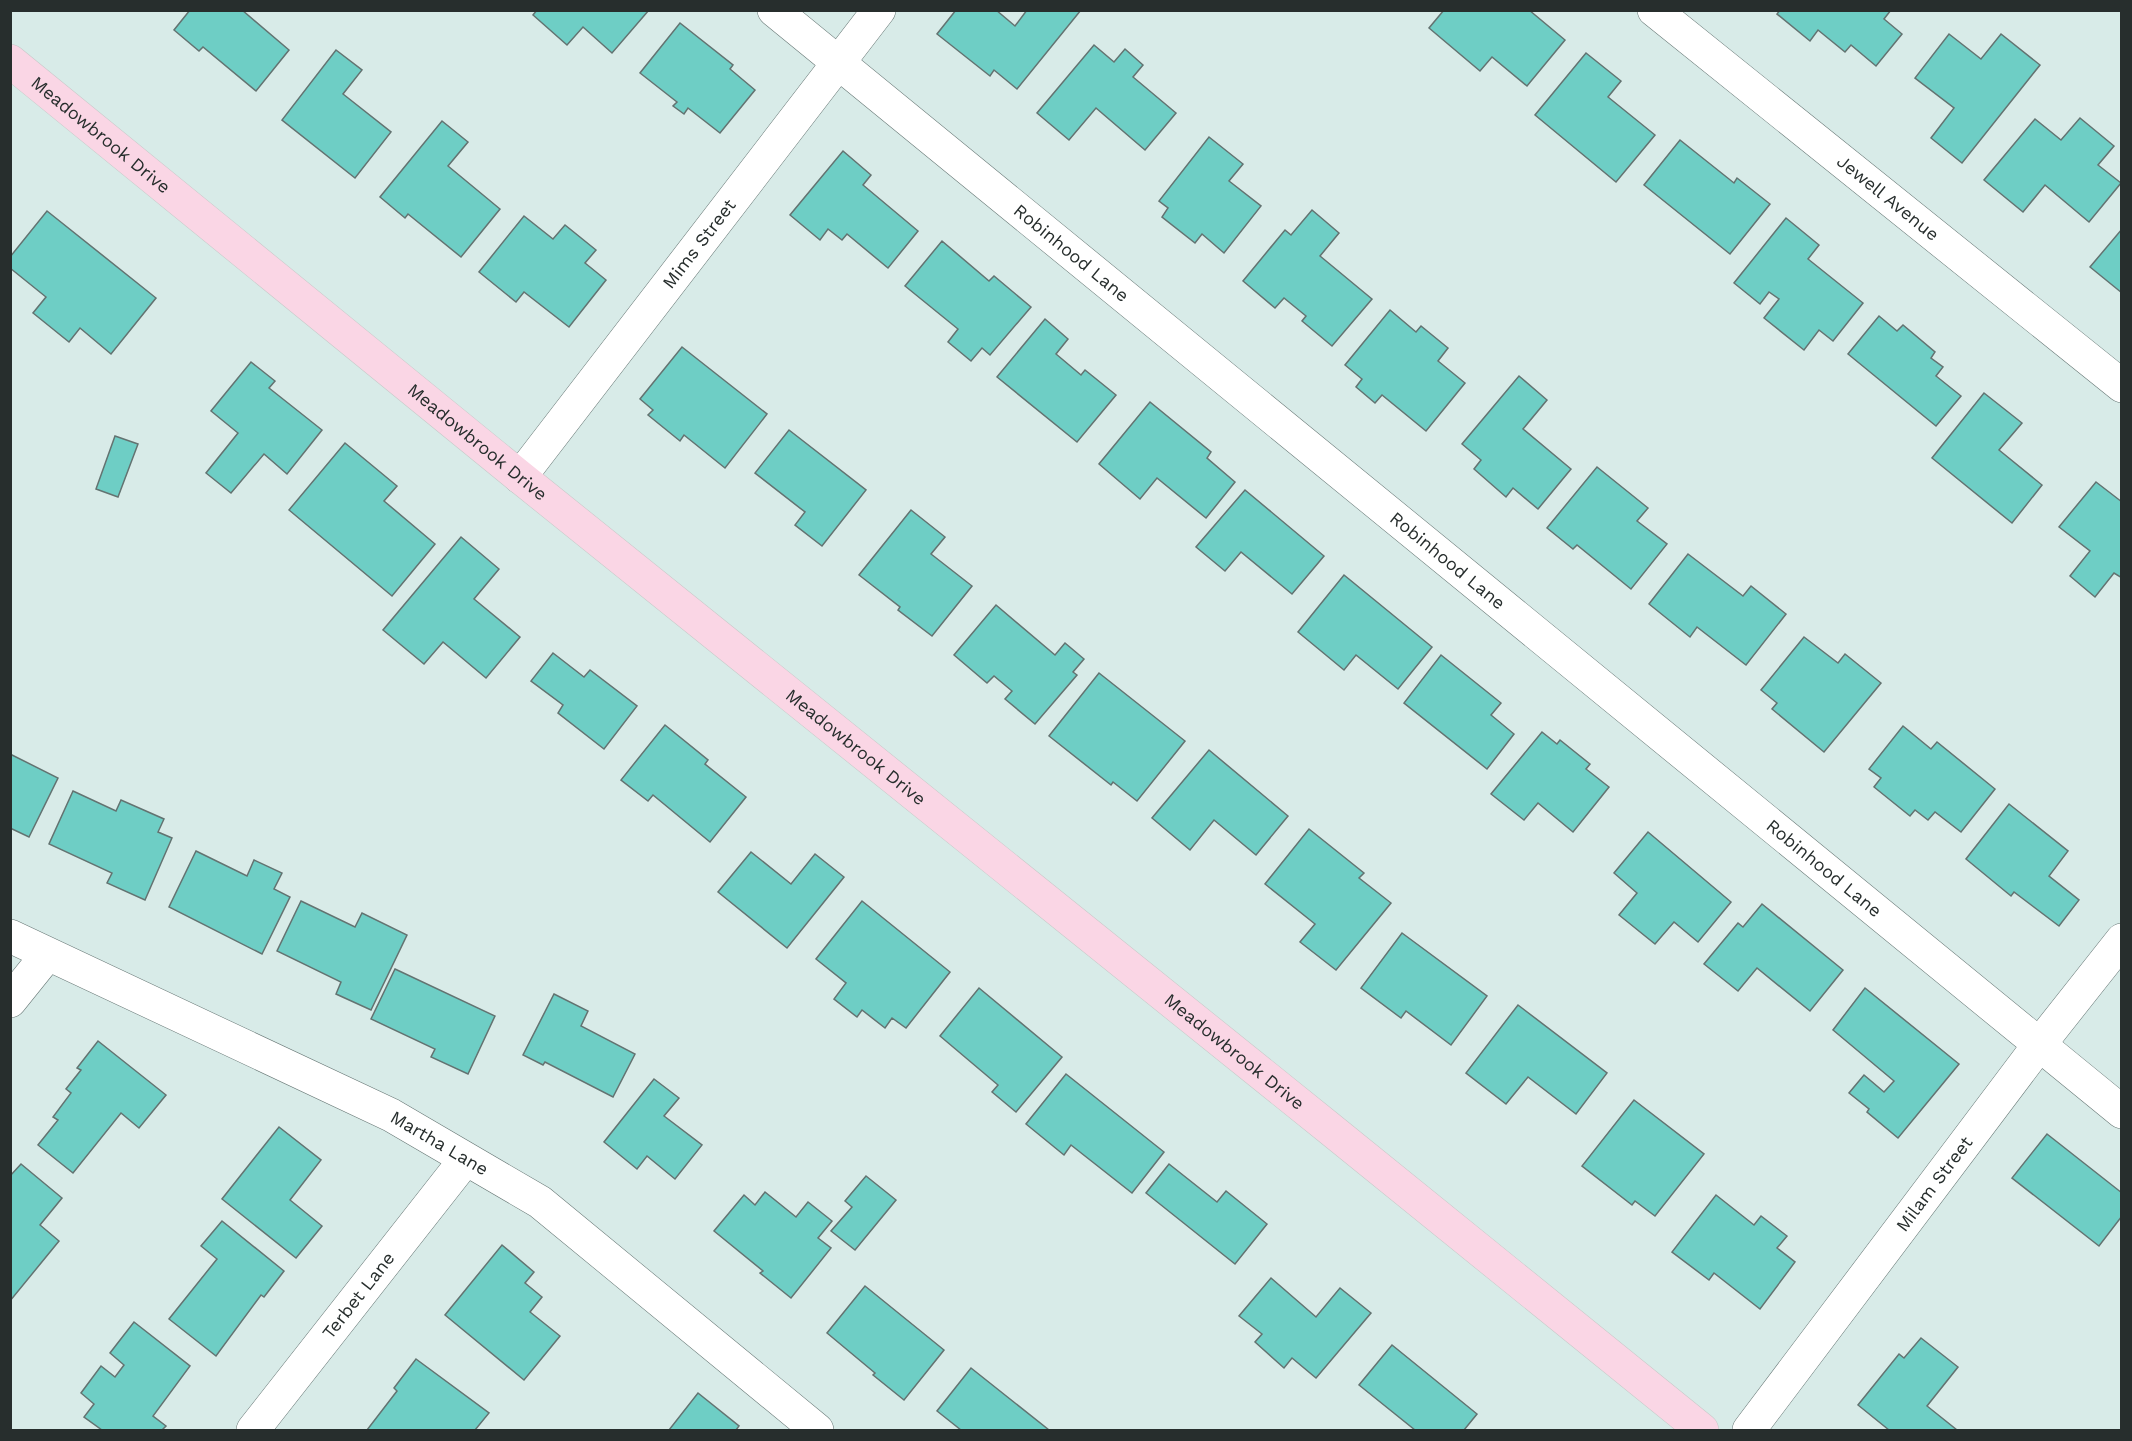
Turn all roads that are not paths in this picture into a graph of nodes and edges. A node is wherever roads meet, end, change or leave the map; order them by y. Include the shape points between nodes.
1 (774, 10) edge
2 (879, 10) edge
3 (1654, 10) edge
4 (10, 61) edge
5 (839, 63) junction
6 (2121, 386) edge
7 (520, 477) junction
8 (10, 936) edge
9 (2121, 940) edge
10 (47, 955) junction
11 (10, 1001) edge
12 (2039, 1045) junction
13 (2121, 1112) edge
14 (465, 1160) junction
15 (253, 1431) edge
16 (817, 1431) edge
17 (1702, 1431) edge
18 (1749, 1431) edge

1 - 5 street, Robinhood Lane
2 - 5 street, Mims Street
3 - 6 street, Jewell Avenue
4 - 7 main road, Meadowbrook Drive
5 - 7 street, Mims Street
5 - 12 street, Robinhood Lane
7 - 17 main road, Meadowbrook Drive
8 - 10 street, Martha Lane
9 - 12 street, Milam Street
10 - 11 street
10 - 14 street, Martha Lane via 391,1115
12 - 13 street, Robinhood Lane
12 - 18 street, Milam Street
14 - 15 street, Terbet Lane
14 - 16 street, Martha Lane via 540,1203

